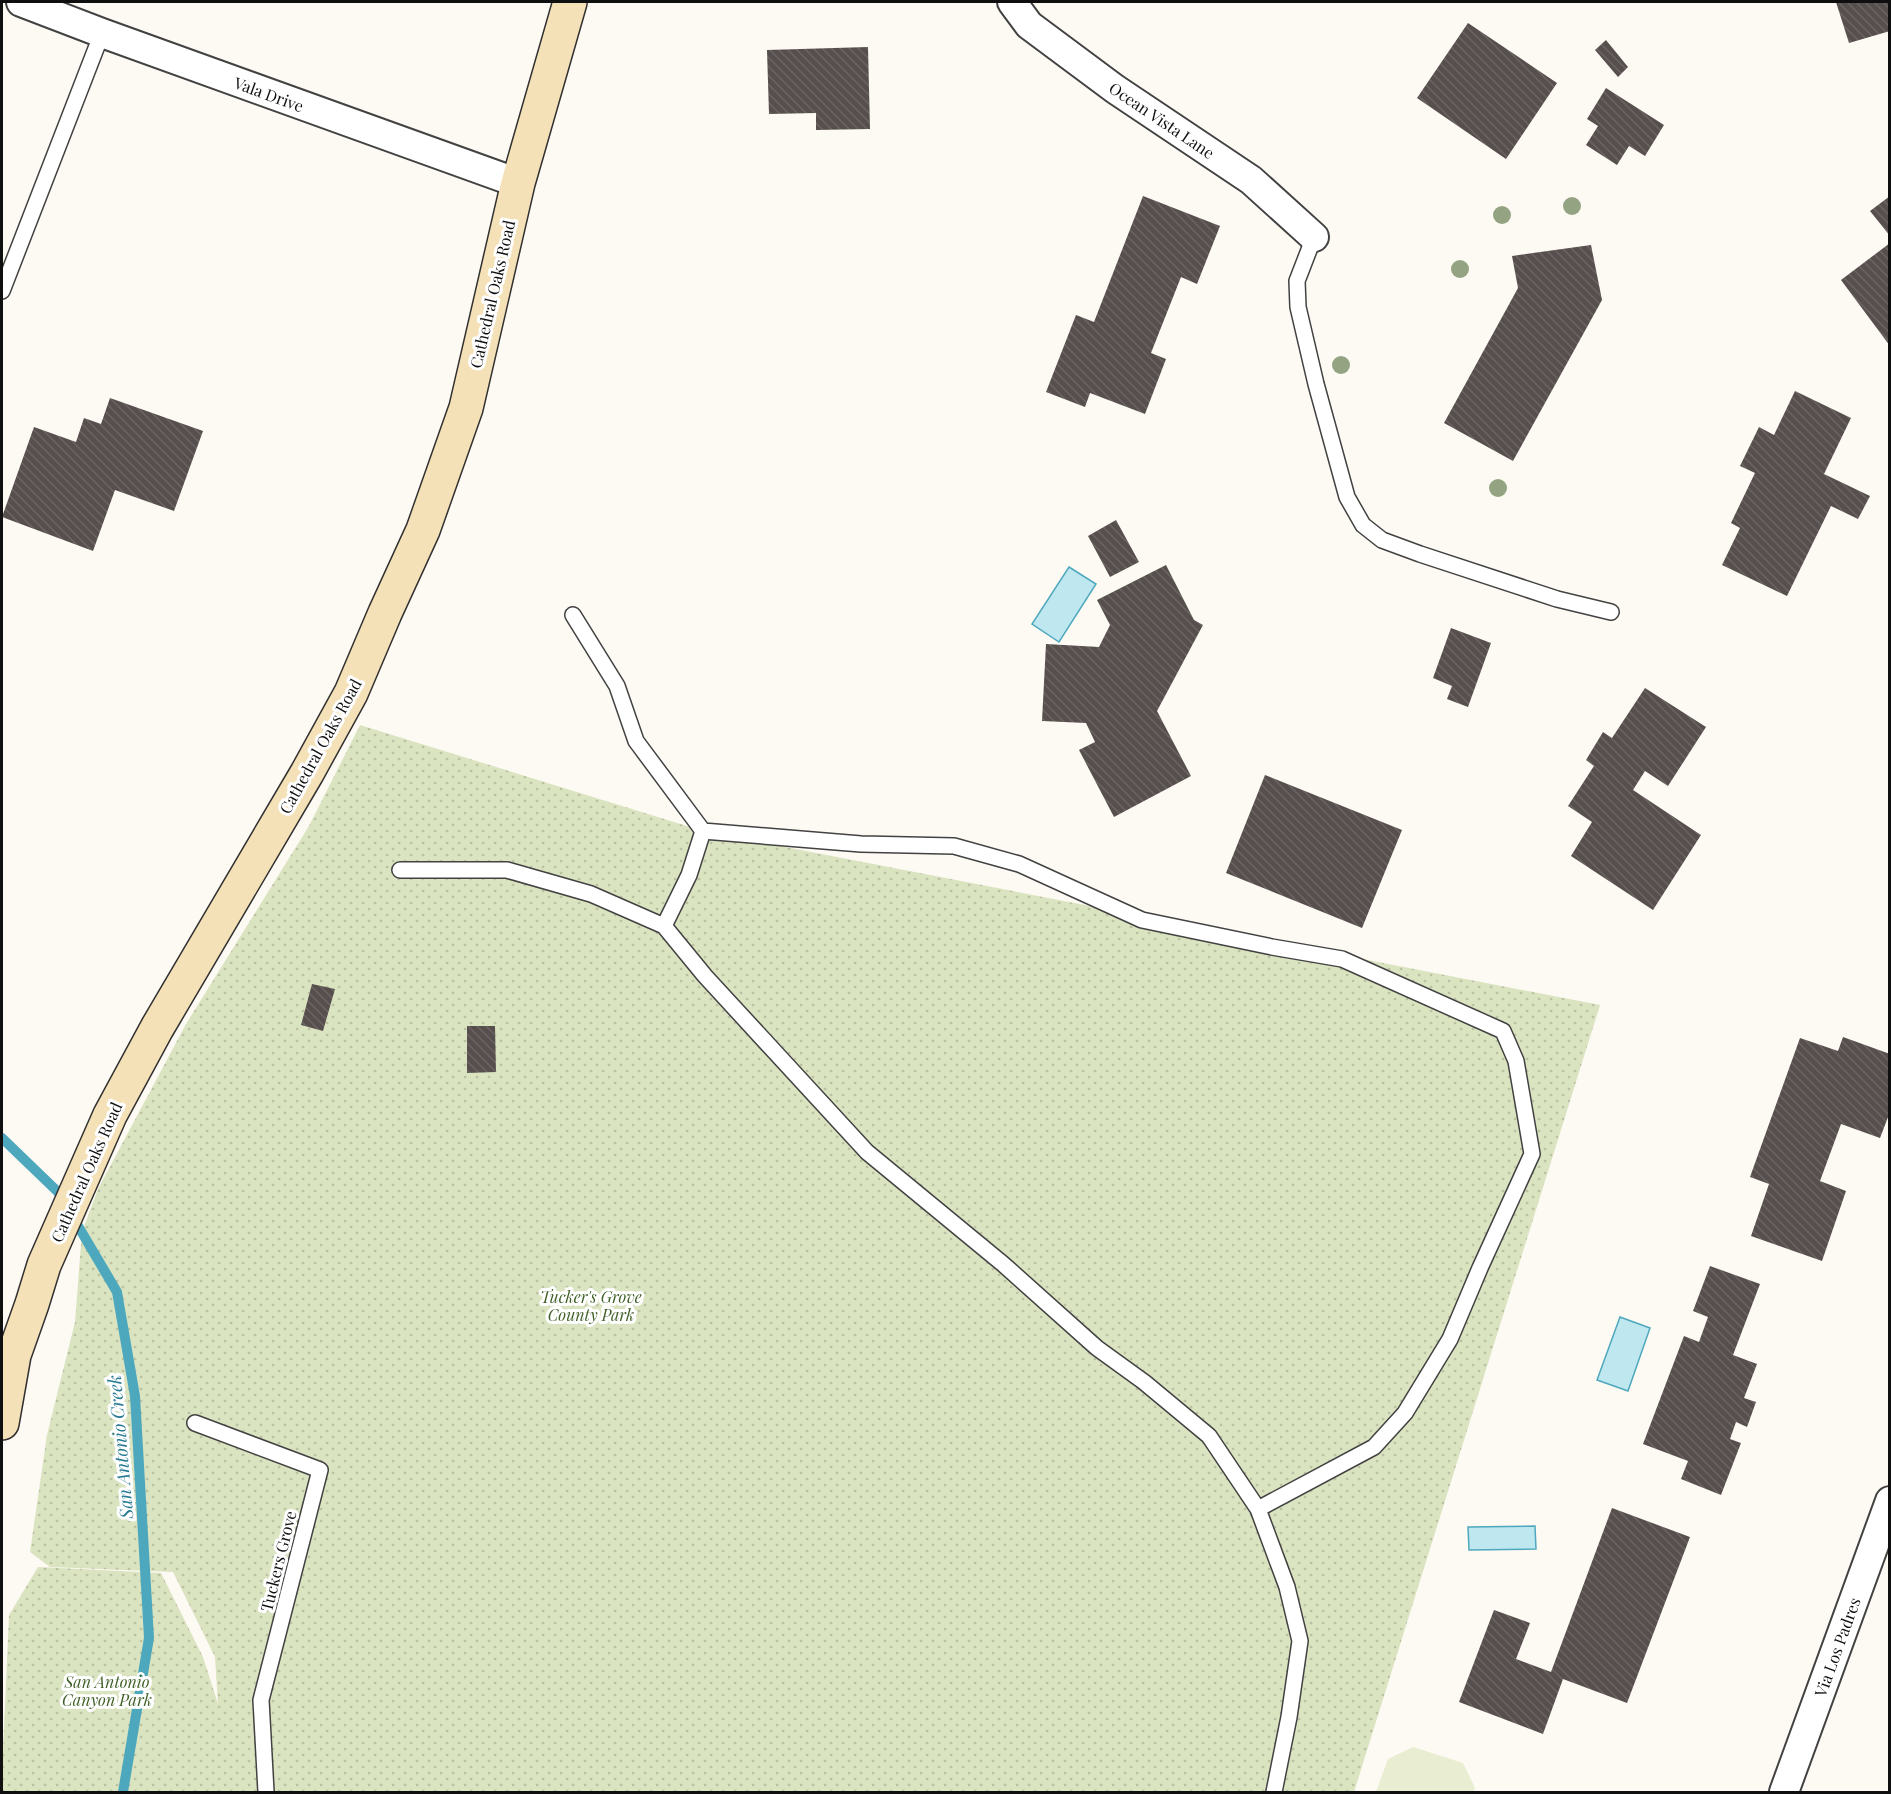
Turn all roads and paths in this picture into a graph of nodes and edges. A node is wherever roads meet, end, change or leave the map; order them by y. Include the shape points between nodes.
1 (21, 2) edge
2 (570, 2) edge
3 (1012, 2) edge
4 (102, 33) junction
5 (518, 183) junction
6 (1314, 237) joint
7 (2, 291) edge
8 (1611, 612) dead end
9 (573, 615) dead end
10 (703, 831) junction
11 (400, 870) dead end
12 (663, 926) junction
13 (8, 1352) edge
14 (195, 1423) dead end
15 (2, 1424) edge
16 (1890, 1501) edge
17 (1258, 1509) junction
18 (266, 1792) edge
19 (1274, 1792) edge
20 (1784, 1792) edge

1 - 4 street, Vala Drive
2 - 5 main road, Cathedral Oaks Road
3 - 6 street, Ocean Vista Lane via 1029,26 1251,180
4 - 5 street, Vala Drive
4 - 7 lane
5 - 13 main road, Cathedral Oaks Road via 466,408 423,530 351,693 110,1114 45,1264 33,1304
6 - 8 lane via 1297,281 1298,307 1347,497 1363,525 1382,540 1420,554
9 - 10 lane via 617,686 636,741
10 - 12 lane via 689,875
10 - 17 lane via 861,844 954,846 1019,864 1142,920 1342,959 1503,1031 1516,1061 1532,1154 1450,1338 1405,1413 1374,1447
11 - 12 lane via 507,870 591,894
12 - 17 lane via 867,1152 1097,1348 1209,1436
13 - 15 main road, Cathedral Oaks Road
14 - 18 lane, Tuckers Grove via 320,1470 261,1700
16 - 20 street, Via Los Padres
17 - 19 lane via 1287,1587 1300,1641

